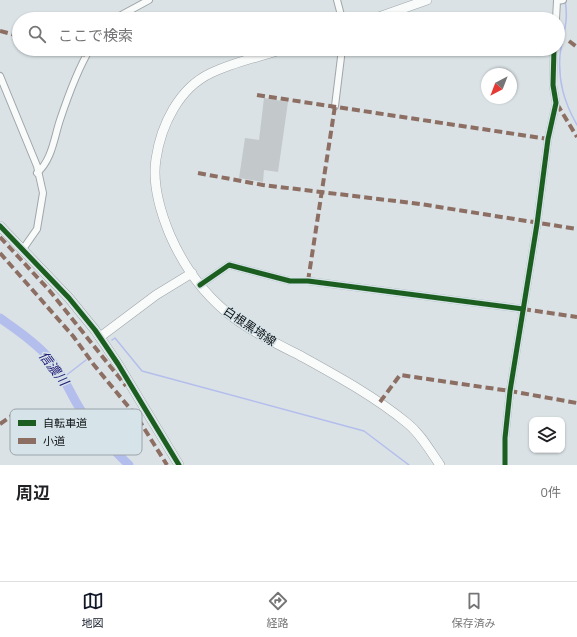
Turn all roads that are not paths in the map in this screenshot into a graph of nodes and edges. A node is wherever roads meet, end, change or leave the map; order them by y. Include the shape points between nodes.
1 (149, 0) edge
2 (337, 0) edge
3 (427, 0) edge
4 (559, 0) edge
5 (127, 12) edge
6 (340, 12) edge
7 (393, 12) edge
8 (557, 12) edge
9 (87, 56) edge
10 (261, 56) edge
11 (341, 56) edge
12 (554, 56) edge
13 (0, 76) edge
14 (335, 106) dead end
15 (38, 173) junction
16 (0, 226) edge
17 (23, 249) junction
18 (192, 273) junction
19 (200, 285) junction
20 (523, 309) junction
21 (100, 337) junction
22 (179, 465) edge
23 (440, 465) edge
24 (505, 465) edge

1 - 5 street
2 - 6 street
3 - 7 main road
4 - 8 street
9 - 15 street via 60,119 52,150
10 - 18 main road, 白根黒埼線 via 222,68 199,80 180,100 164,126 155,166 157,195 166,225
11 - 14 street
12 - 20 street via 552,85 556,103 548,139
13 - 15 street
15 - 17 street via 43,193 41,211 37,229
16 - 17 main road
17 - 21 main road via 69,298
18 - 19 main road, 白根黒埼線
18 - 21 main road via 156,295
19 - 20 street via 229,265 290,281 308,281
19 - 23 main road, 白根黒埼線 via 242,324 380,402 415,431
20 - 24 street via 510,391
21 - 22 main road

